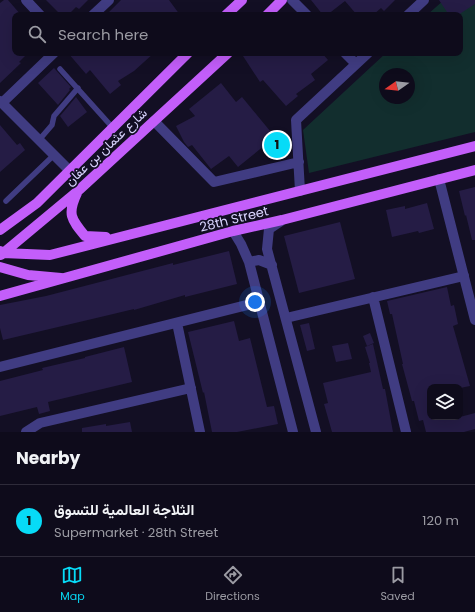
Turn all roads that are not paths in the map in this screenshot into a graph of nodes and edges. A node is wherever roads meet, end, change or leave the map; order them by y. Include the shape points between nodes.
1 (26, 0) edge
2 (109, 0) edge
3 (242, 0) edge
4 (282, 0) edge
5 (292, 0) edge
6 (424, 0) edge
7 (37, 12) edge
8 (96, 12) edge
9 (229, 12) edge
10 (270, 12) edge
11 (304, 12) edge
12 (411, 12) edge
13 (51, 56) edge
14 (185, 56) edge
15 (225, 56) edge
16 (348, 56) edge
17 (365, 56) edge
18 (356, 64) junction
19 (60, 69) dead end
20 (78, 88) junction
21 (1, 102) edge
22 (154, 121) junction
23 (113, 128) junction
24 (39, 140) junction
25 (475, 146) edge
26 (54, 155) junction
27 (299, 162) junction
28 (70, 170) junction
29 (475, 170) edge
30 (439, 179) junction
31 (79, 190) junction
32 (300, 191) junction
33 (6, 201) dead end
34 (282, 220) junction
35 (0, 230) edge
36 (233, 232) junction
37 (116, 238) junction
38 (1, 254) edge
39 (249, 262) junction
40 (272, 265) junction
41 (0, 267) edge
42 (464, 276) junction
43 (67, 279) junction
44 (0, 296) edge
45 (373, 297) junction
46 (259, 302) junction
47 (286, 318) junction
48 (475, 320) edge
49 (177, 323) junction
50 (0, 367) edge
51 (191, 388) junction
52 (26, 432) edge
53 (200, 432) edge
54 (293, 432) edge
55 (316, 432) edge
56 (406, 432) edge

1 - 7 street
2 - 8 street
3 - 9 main road
4 - 10 main road
5 - 11 street
6 - 12 street
13 - 21 street
14 - 23 main road, شارع عثمان بن عفان
15 - 22 main road, شارع عثمان بن عفان
16 - 18 street
17 - 18 street
18 - 27 street via 296,120
19 - 20 lane
20 - 23 lane
20 - 24 lane via 54,116 52,125
21 - 24 street
22 - 27 street via 214,182
22 - 31 main road, شارع عثمان بن عفان
23 - 28 main road, شارع عثمان بن عفان
24 - 26 street
25 - 32 main road, 28th Street
26 - 28 street
26 - 33 lane
27 - 32 street
28 - 35 main road, شارع عثمان بن عفان via 37,202
29 - 30 main road, 28th Street
30 - 34 main road, 28th Street
30 - 42 street
31 - 37 main road via 71,207 74,223 85,236
31 - 38 main road, شارع عثمان بن عفان
32 - 37 main road, 28th Street
34 - 36 main road, 28th Street
34 - 40 street via 269,229 267,250
36 - 39 street
36 - 43 main road, 28th Street
37 - 38 main road, 28th Street via 50,255
39 - 40 street via 259,260
39 - 46 street
40 - 47 street
41 - 43 main road via 28,275
42 - 45 street
42 - 48 street
43 - 44 main road, 28th Street
45 - 47 street
45 - 56 street
46 - 49 street
46 - 54 street
47 - 55 street
49 - 50 street
49 - 51 street
51 - 52 street via 40,423
51 - 53 street

